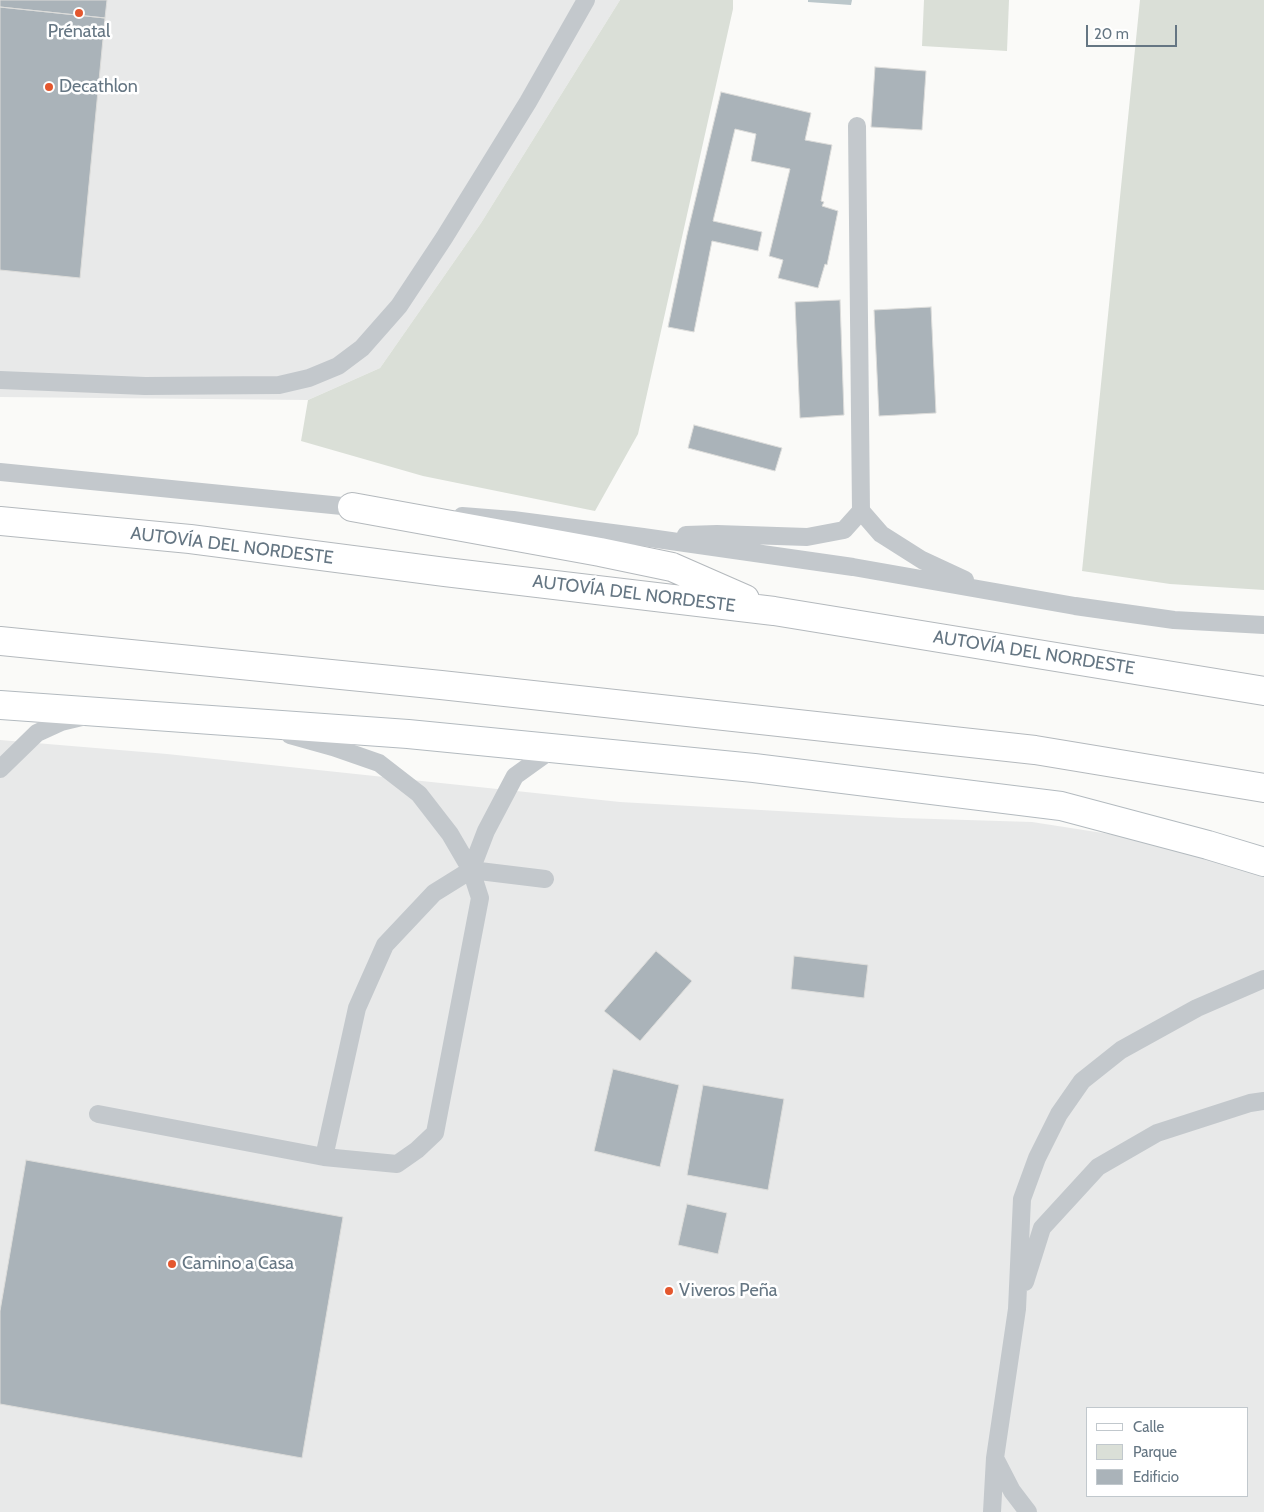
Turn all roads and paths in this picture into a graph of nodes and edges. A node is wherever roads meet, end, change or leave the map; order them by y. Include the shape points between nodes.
1 (586, 0) edge
2 (857, 126) dead end
3 (0, 380) edge
4 (0, 472) edge
5 (352, 507) junction
6 (861, 511) junction
7 (0, 521) edge
8 (642, 536) junction
9 (988, 591) junction
10 (774, 611) junction
11 (1264, 625) edge
12 (0, 641) edge
13 (1264, 691) edge
14 (0, 705) edge
15 (104, 713) junction
16 (244, 722) junction
17 (554, 748) junction
18 (0, 769) edge
19 (1264, 788) edge
20 (1264, 862) edge
21 (471, 870) junction
22 (545, 879) dead end
23 (1264, 979) edge
24 (1264, 1101) edge
25 (98, 1114) dead end
26 (324, 1157) junction
27 (1018, 1309) junction
28 (995, 1458) junction
29 (992, 1512) edge
30 (1028, 1512) edge

1 - 3 lane via 528,102 399,306 362,348 338,366 309,378 279,385 145,386
2 - 6 lane
4 - 5 lane
5 - 8 lane via 513,520
5 - 10 main road via 672,567
6 - 8 lane via 844,530 807,537
6 - 9 lane via 881,534 922,560
7 - 10 main road, AUTOVÍA DEL NORDESTE via 190,539
8 - 9 lane via 853,567
9 - 11 lane via 1174,620
10 - 13 main road, AUTOVÍA DEL NORDESTE
12 - 19 main road via 1035,750
14 - 15 main road
15 - 16 main road
15 - 18 lane via 61,722 37,733
16 - 17 main road
16 - 21 lane via 379,763 419,794 450,834
17 - 20 main road via 754,768 1061,806
17 - 21 lane via 516,776 486,831
21 - 22 lane
21 - 26 lane via 434,893 385,945 357,1008
21 - 26 lane via 480,898 435,1133 397,1164
23 - 27 lane via 1197,1008 1121,1050 1082,1081 1059,1114 1036,1158 1022,1199
24 - 27 lane via 1157,1133 1098,1167 1042,1228
25 - 26 lane
27 - 28 lane
28 - 29 lane
28 - 30 lane via 1012,1491

